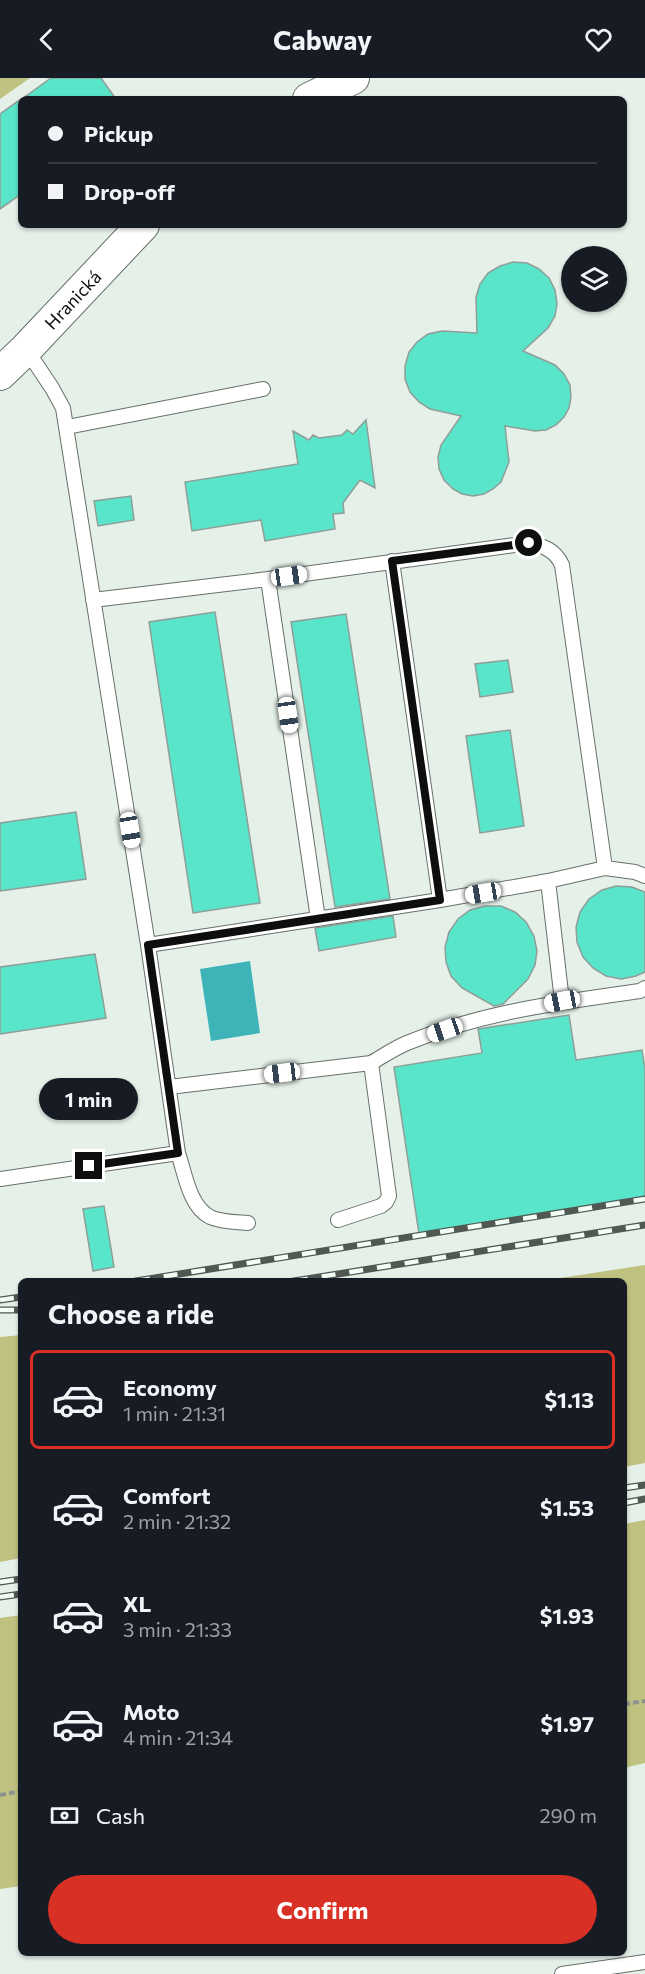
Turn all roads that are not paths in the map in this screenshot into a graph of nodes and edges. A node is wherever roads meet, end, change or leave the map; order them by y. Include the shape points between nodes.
1 (353, 78) edge
2 (315, 96) edge
3 (141, 228) edge
4 (26, 349) junction
5 (0, 374) edge
6 (263, 389) dead end
7 (67, 427) junction
8 (392, 561) junction
9 (268, 579) junction
10 (93, 600) junction
11 (605, 868) junction
12 (645, 876) edge
13 (548, 881) junction
14 (440, 900) junction
15 (318, 919) junction
16 (148, 945) junction
17 (645, 988) edge
18 (562, 1001) junction
19 (371, 1063) junction
20 (169, 1087) junction
21 (178, 1153) junction
22 (0, 1179) edge
23 (338, 1220) dead end
24 (248, 1223) dead end
25 (645, 1962) edge
26 (568, 1974) edge

1 - 2 street
3 - 4 street, Hranická
4 - 5 street, Hranická
4 - 7 lane via 63,408
6 - 7 lane
7 - 10 lane
8 - 9 lane
8 - 11 lane via 529,543 558,556
8 - 14 lane
9 - 10 lane
9 - 15 lane
10 - 16 lane
11 - 12 lane
11 - 13 lane
13 - 14 lane
13 - 18 lane
14 - 15 lane
15 - 16 lane
16 - 20 lane
17 - 18 lane
18 - 19 lane via 484,1016 406,1043
19 - 20 lane
19 - 23 lane via 389,1196 381,1206
20 - 21 lane
21 - 22 lane
21 - 24 lane via 200,1209 220,1220
25 - 26 lane

